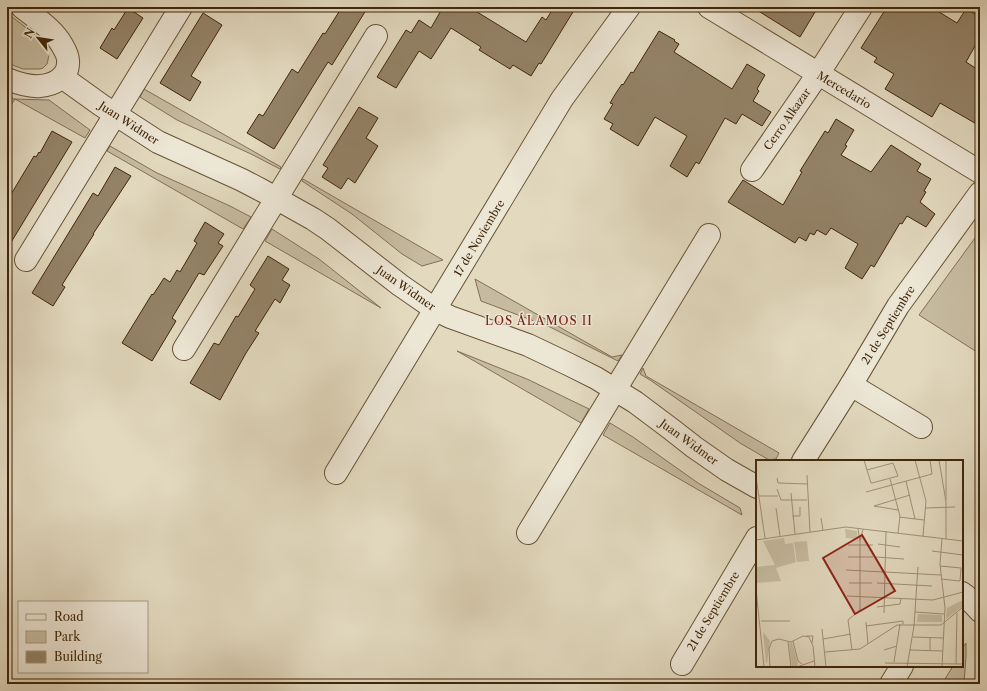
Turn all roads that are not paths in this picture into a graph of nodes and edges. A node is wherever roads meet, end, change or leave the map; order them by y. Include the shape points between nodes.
1 (22, 7) edge
2 (181, 7) edge
3 (629, 7) edge
4 (709, 7) edge
5 (861, 7) edge
6 (376, 36) dead end
7 (65, 70) junction
8 (818, 74) junction
9 (7, 79) edge
10 (115, 114) junction
11 (752, 170) dead end
12 (980, 172) edge
13 (980, 193) edge
14 (276, 199) junction
15 (709, 235) dead end
16 (26, 260) dead end
17 (436, 310) junction
18 (184, 349) dead end
19 (851, 385) junction
20 (615, 390) junction
21 (921, 427) dead end
22 (804, 460) edge
23 (336, 473) dead end
24 (756, 486) edge
25 (528, 533) dead end
26 (756, 540) edge
27 (963, 594) edge
28 (980, 610) edge
29 (682, 664) dead end
30 (901, 667) edge
31 (891, 684) edge

1 - 7 street via 50,30 62,45 66,54
2 - 10 street
3 - 17 street, 17 de Noviembre via 562,99
4 - 8 street, Mercedario
5 - 8 street, Cerro Alkazar
6 - 14 street
7 - 9 street via 58,81 48,85 24,84
7 - 10 street, Juan Widmer
8 - 11 street, Cerro Alkazar
8 - 12 street, Mercedario
10 - 14 street, Juan Widmer via 158,142 242,180
10 - 16 street
13 - 19 street, 21 de Septiembre via 898,306
14 - 17 street, Juan Widmer via 328,229
14 - 18 street
15 - 20 street
17 - 20 street, Juan Widmer via 528,345
17 - 23 street, 17 de Noviembre
19 - 21 street
19 - 22 street, 21 de Septiembre
20 - 24 street, Juan Widmer via 694,447
20 - 25 street
26 - 29 street, 21 de Septiembre
27 - 28 street
30 - 31 street

